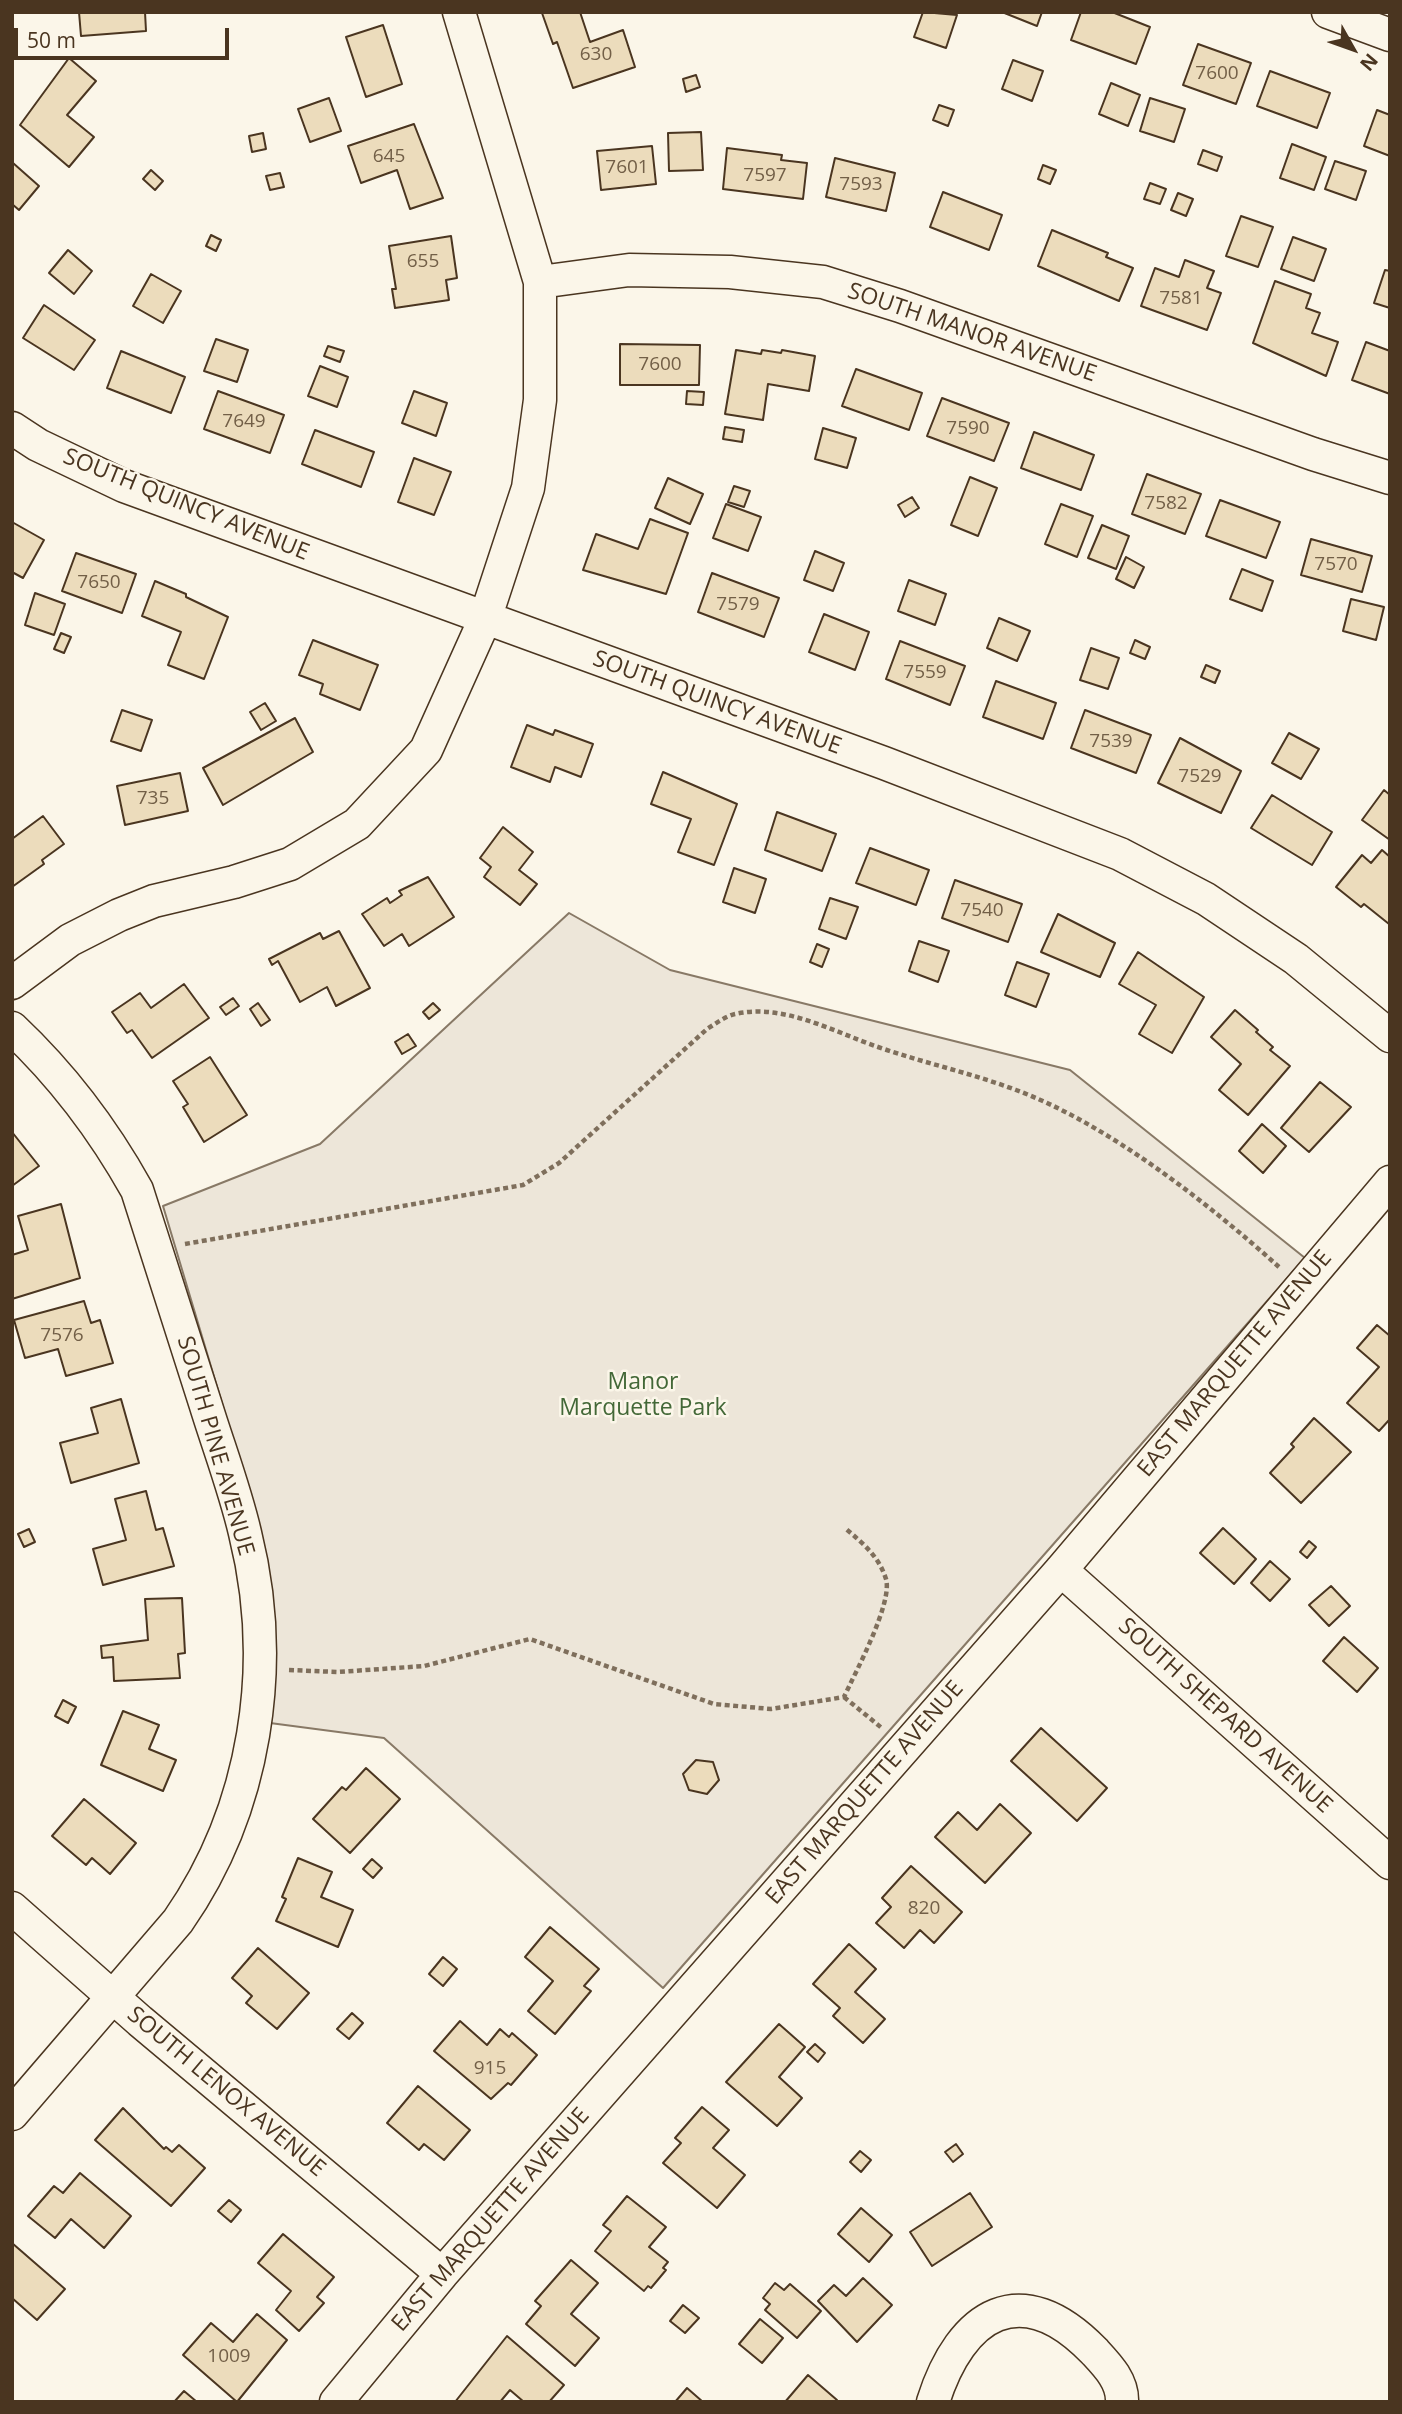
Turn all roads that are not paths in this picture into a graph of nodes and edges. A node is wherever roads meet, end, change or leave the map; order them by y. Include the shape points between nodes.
1 (459, 12) edge
2 (1328, 12) edge
3 (1390, 35) edge
4 (540, 282) junction
5 (12, 428) edge
6 (1390, 478) edge
7 (485, 620) junction
8 (12, 983) edge
9 (12, 1028) edge
10 (1390, 1036) edge
11 (1390, 1182) edge
12 (1061, 1570) junction
13 (1390, 1863) edge
14 (12, 1908) edge
15 (114, 1998) junction
16 (12, 2114) edge
17 (442, 2274) junction
18 (336, 2402) edge
19 (933, 2402) edge
20 (1122, 2402) edge

1 - 4 street
2 - 3 street
4 - 6 street, SOUTH MANOR AVENUE via 629,270 730,272 823,282
4 - 7 street via 540,400 528,488
5 - 7 street, SOUTH QUINCY AVENUE via 124,486
7 - 8 street via 426,750 357,824 290,864 119,915 70,940
7 - 10 street, SOUTH QUINCY AVENUE via 1120,854 1206,899 1296,959
9 - 15 street, SOUTH PINE AVENUE via 42,1057 109,1139 137,1190 246,1533 258,1607 260,1665 253,1750 239,1800 202,1887
11 - 12 street, EAST MARQUETTE AVENUE
12 - 13 street, SOUTH SHEPARD AVENUE
12 - 17 street, EAST MARQUETTE AVENUE
14 - 15 street, SOUTH LENOX AVENUE
15 - 16 street, SOUTH PINE AVENUE
15 - 17 street, SOUTH LENOX AVENUE
17 - 18 street, EAST MARQUETTE AVENUE
19 - 20 street via 943,2370 960,2342 979,2323 1008,2312 1037,2311 1056,2319 1102,2359 1116,2378

